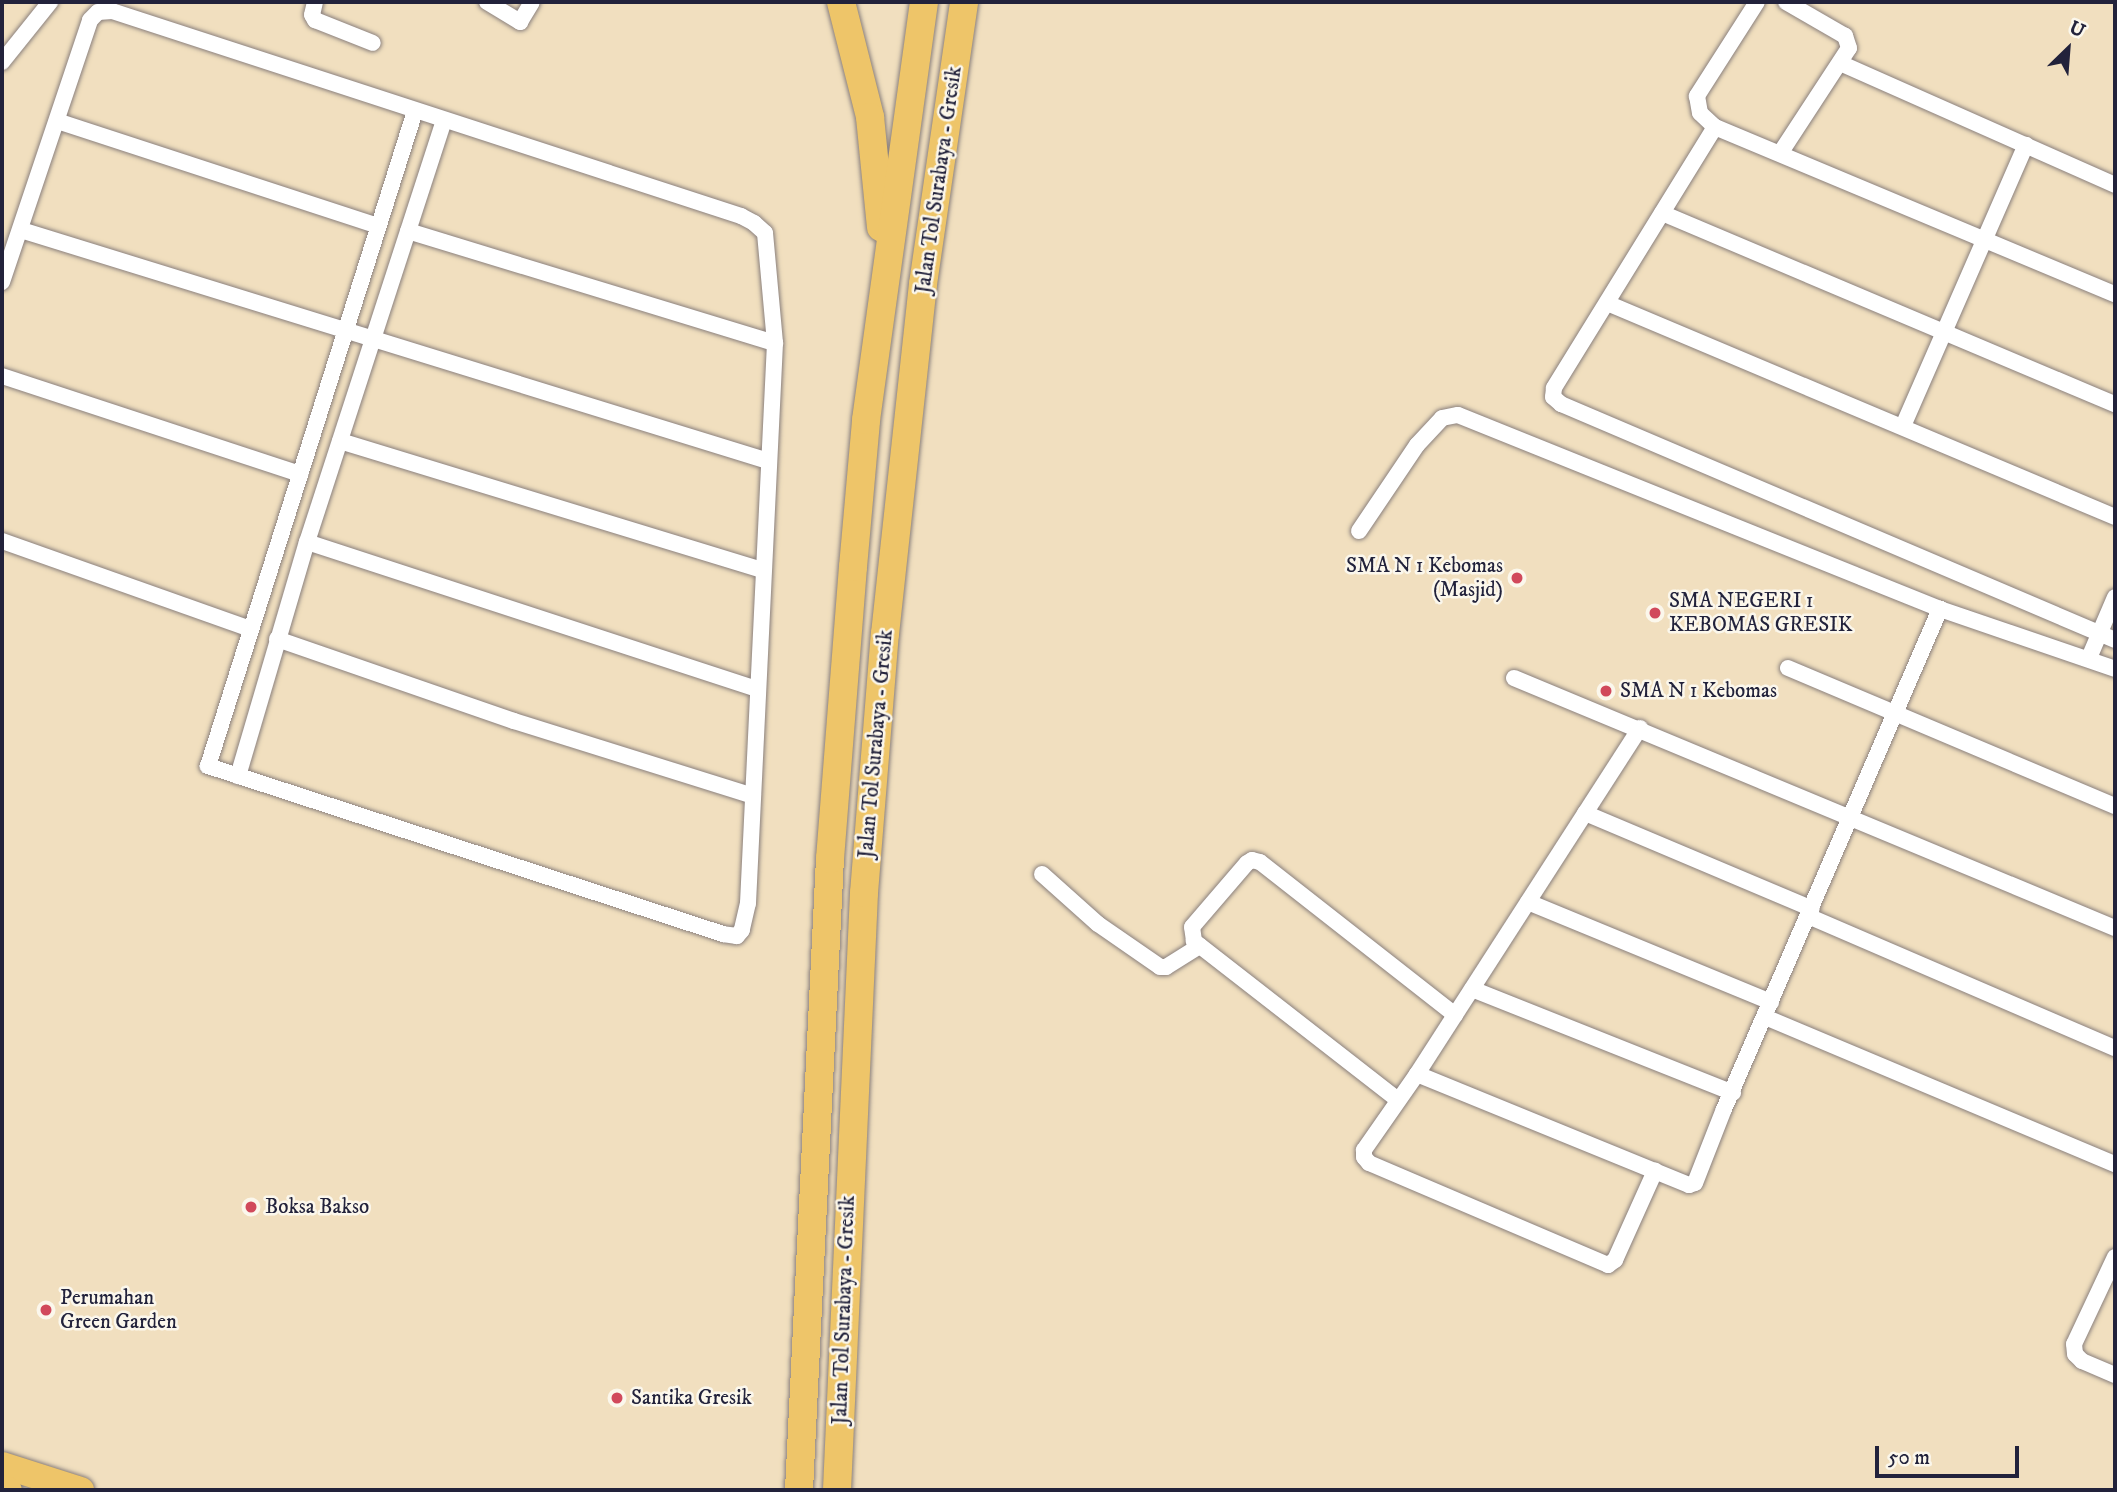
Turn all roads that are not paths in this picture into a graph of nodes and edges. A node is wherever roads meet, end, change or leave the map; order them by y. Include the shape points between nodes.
1 (50, 2) edge
2 (315, 2) edge
3 (487, 2) edge
4 (532, 2) edge
5 (841, 2) edge
6 (924, 2) edge
7 (964, 2) edge
8 (1757, 2) edge
9 (1786, 2) edge
10 (9, 40) edge
11 (373, 43) dead end
12 (2, 62) edge
13 (1840, 63) junction
14 (415, 111) junction
15 (57, 121) junction
16 (444, 121) junction
17 (1715, 127) junction
18 (2026, 145) junction
19 (1781, 152) junction
20 (2115, 185) edge
21 (1662, 213) junction
22 (379, 226) junction
23 (21, 230) junction
24 (408, 231) junction
25 (1984, 238) junction
26 (885, 272) junction
27 (2, 282) edge
28 (2115, 294) edge
29 (1607, 303) junction
30 (1945, 330) junction
31 (345, 332) junction
32 (372, 341) junction
33 (775, 343) junction
34 (2, 376) edge
35 (2115, 404) edge
36 (1903, 426) junction
37 (340, 441) junction
38 (768, 461) junction
39 (300, 474) junction
40 (2115, 517) edge
41 (1359, 531) dead end
42 (2, 541) edge
43 (307, 542) junction
44 (762, 570) junction
45 (2115, 597) edge
46 (1940, 608) junction
47 (250, 629) junction
48 (2100, 633) junction
49 (277, 639) junction
50 (2115, 639) edge
51 (2089, 658) junction
52 (1788, 668) dead end
53 (2115, 668) edge
54 (1514, 678) dead end
55 (758, 690) junction
56 (1895, 714) junction
57 (1640, 728) junction
58 (238, 776) junction
59 (752, 796) junction
60 (2115, 806) edge
61 (1585, 813) junction
62 (1852, 816) junction
63 (1042, 874) dead end
64 (1528, 902) junction
65 (1810, 913) junction
66 (2115, 928) edge
67 (1200, 946) junction
68 (1472, 989) junction
69 (1768, 1010) junction
70 (1455, 1015) junction
71 (2115, 1048) edge
72 (1417, 1074) junction
73 (1733, 1093) junction
74 (1398, 1100) junction
75 (2115, 1164) edge
76 (1655, 1171) junction
77 (2115, 1257) edge
78 (2115, 1375) edge
79 (2, 1465) edge
80 (2, 1488) edge
81 (9, 1490) edge
82 (81, 1490) edge
83 (799, 1490) edge
84 (836, 1490) edge

1 - 10 street
2 - 11 street via 315,20
3 - 4 street via 520,22
5 - 26 highway via 870,117
6 - 26 highway, Jalan Tol Surabaya - Gresik
7 - 84 highway, Jalan Tol Surabaya - Gresik via 923,284 883,647 864,893
8 - 17 street via 1697,96 1700,113
9 - 13 street via 1845,36 1849,48
10 - 12 street
13 - 18 street
13 - 19 street
14 - 15 street via 112,11 98,12 90,20
14 - 16 street
14 - 22 street
15 - 22 street
15 - 23 street
16 - 24 street
16 - 33 street via 754,223 765,233
17 - 19 street
17 - 21 street
18 - 20 street
18 - 25 street
19 - 25 street
21 - 29 street
21 - 30 street
22 - 31 street
23 - 27 street
23 - 31 street
24 - 32 street
24 - 33 street
25 - 28 street
25 - 30 street
26 - 83 highway, Jalan Tol Surabaya - Gresik via 866,420 830,859
29 - 36 street
29 - 48 street via 1554,388 1553,397 1561,404
30 - 35 street
30 - 36 street
31 - 32 street
31 - 39 street
32 - 37 street
32 - 38 street
33 - 38 street
34 - 39 street
36 - 40 street
37 - 43 street
37 - 44 street
38 - 44 street
39 - 47 street
41 - 46 street via 1417,445 1442,418 1458,415
42 - 47 street
43 - 49 street
43 - 55 street
44 - 55 street
45 - 48 street
46 - 51 street
46 - 56 street
47 - 58 street via 208,766
48 - 50 street
48 - 51 street
49 - 58 street
49 - 59 street
51 - 53 street
52 - 56 street
54 - 57 street
55 - 59 street
56 - 60 street
56 - 62 street
57 - 61 street
57 - 62 street
58 - 59 street via 729,936 741,933 748,903
61 - 64 street
61 - 65 street
62 - 65 street
62 - 66 street
63 - 67 street via 1098,924 1160,967
64 - 68 street
64 - 69 street
65 - 69 street
65 - 71 street
67 - 70 street via 1191,934 1192,927 1252,860 1261,862
67 - 74 street
68 - 70 street
68 - 73 street
69 - 73 street
69 - 75 street
70 - 72 street
72 - 74 street
72 - 76 street
73 - 76 street via 1695,1183 1689,1185
74 - 76 street via 1364,1150 1369,1163 1608,1265 1615,1260
77 - 78 street via 2074,1344 2082,1361
79 - 82 highway
80 - 81 highway

